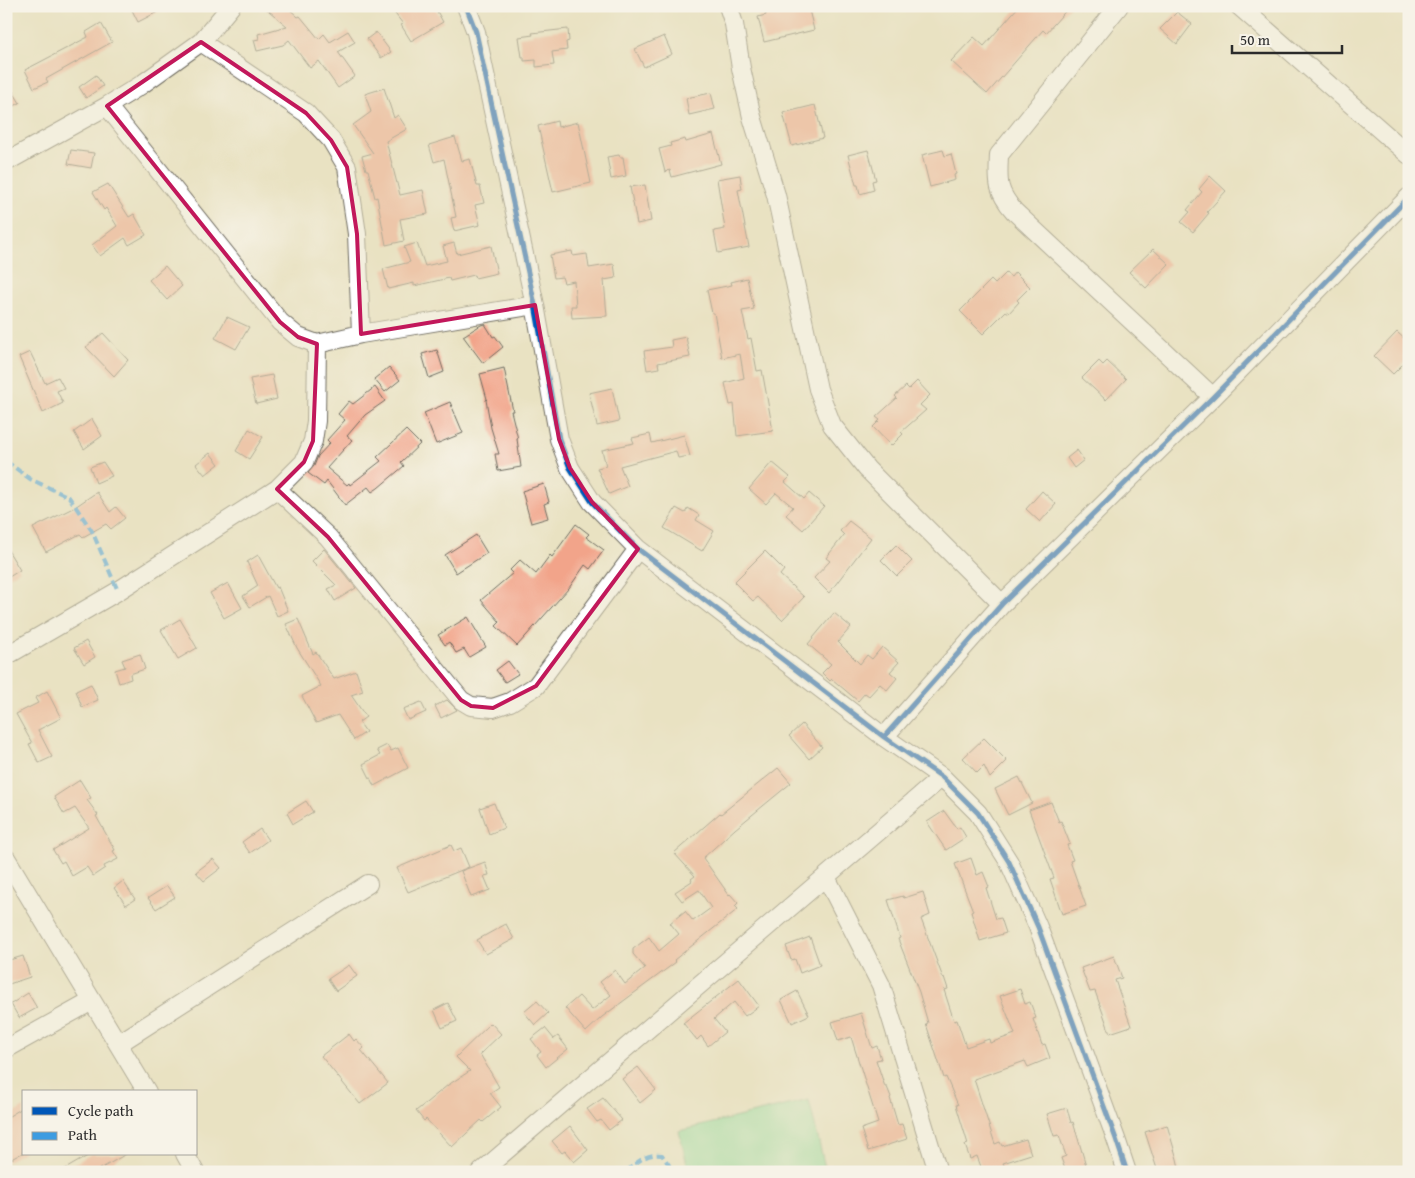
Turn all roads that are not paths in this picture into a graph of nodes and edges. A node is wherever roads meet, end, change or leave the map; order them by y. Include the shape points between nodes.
1 (231, 6) edge
2 (466, 6) edge
3 (728, 6) edge
4 (1119, 6) edge
5 (1239, 6) edge
6 (201, 42) junction
7 (108, 106) junction
8 (1409, 155) edge
9 (6, 162) edge
10 (1409, 197) edge
11 (534, 305) junction
12 (361, 334) junction
13 (317, 344) junction
14 (1214, 397) junction
15 (277, 489) junction
16 (638, 549) junction
17 (1002, 604) junction
18 (6, 656) edge
19 (884, 737) junction
20 (942, 776) junction
21 (8, 865) edge
22 (826, 877) junction
23 (368, 884) dead end
24 (92, 1002) junction
25 (118, 1044) junction
26 (6, 1049) edge
27 (146, 1090) edge
28 (186, 1156) edge
29 (195, 1172) edge
30 (481, 1172) edge
31 (938, 1172) edge
32 (1127, 1172) edge

1 - 6 street
2 - 11 street via 476,32
3 - 17 street via 752,116 776,195 818,389 832,425 867,469
4 - 14 street via 999,155 998,180 1003,198 1014,211
5 - 8 street
6 - 7 street
6 - 12 street via 306,113 331,140 346,167 357,234
7 - 9 street
7 - 13 street via 280,322 298,337
10 - 14 street
11 - 12 street
11 - 16 street via 559,439 570,468 592,502
12 - 13 street
13 - 15 street via 313,441 304,462
14 - 17 street
15 - 16 street via 328,537 462,700 471,706 493,708 536,686
15 - 18 street via 118,591
16 - 19 street
17 - 19 street
19 - 20 street
20 - 22 street
20 - 32 street via 978,813 1009,862 1038,927
21 - 24 street
22 - 30 street
22 - 31 street via 881,985
23 - 25 street
24 - 25 street
24 - 26 street
25 - 27 street
28 - 29 street

